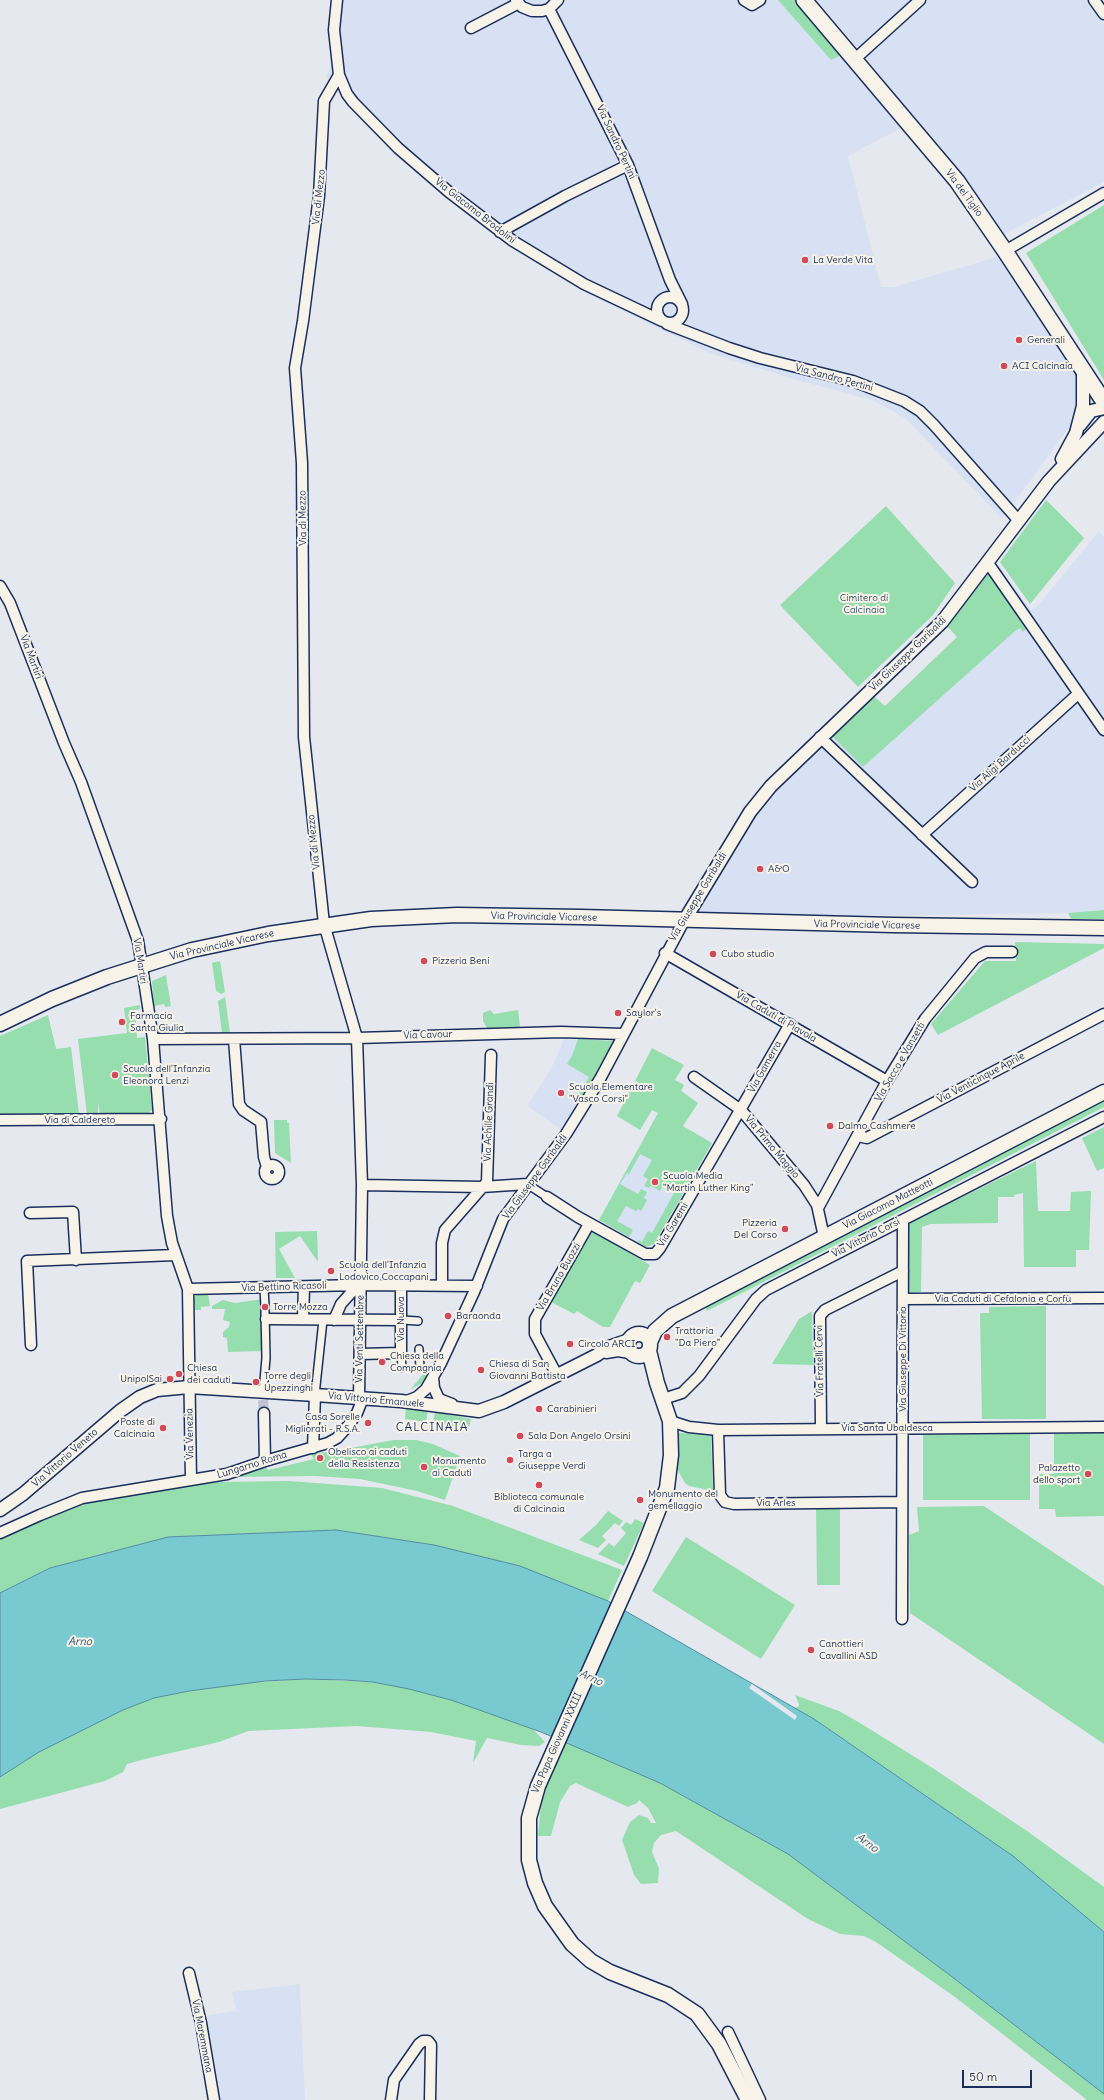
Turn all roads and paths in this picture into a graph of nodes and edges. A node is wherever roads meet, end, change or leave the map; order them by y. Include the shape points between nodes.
1 (337, 0) edge
2 (558, 0) edge
3 (744, 0) edge
4 (760, 0) edge
5 (804, 0) edge
6 (920, 0) edge
7 (1094, 0) edge
8 (517, 2) edge
9 (549, 9) junction
10 (1104, 14) edge
11 (471, 28) dead end
12 (855, 59) junction
13 (339, 75) junction
14 (628, 165) junction
15 (1104, 193) edge
16 (500, 232) junction
17 (1005, 251) junction
18 (670, 280) junction
19 (660, 302) junction
20 (683, 308) junction
21 (640, 311) junction
22 (664, 322) junction
23 (696, 334) junction
24 (1083, 372) junction
25 (1104, 402) edge
26 (1104, 408) edge
27 (1104, 422) edge
28 (1076, 433) junction
29 (1104, 433) edge
30 (1082, 444) junction
31 (1049, 481) junction
32 (1019, 521) junction
33 (988, 563) junction
34 (0, 586) edge
35 (1078, 694) junction
36 (1104, 730) edge
37 (820, 737) junction
38 (922, 835) junction
39 (972, 882) dead end
40 (684, 921) junction
41 (324, 924) junction
42 (1104, 928) edge
43 (1012, 952) dead end
44 (665, 954) junction
45 (141, 965) junction
46 (1104, 1014) edge
47 (0, 1024) edge
48 (790, 1024) junction
49 (622, 1034) junction
50 (234, 1038) junction
51 (357, 1038) junction
52 (153, 1039) junction
53 (491, 1055) dead end
54 (694, 1077) dead end
55 (887, 1081) junction
56 (1104, 1092) edge
57 (741, 1110) junction
58 (1104, 1117) edge
59 (161, 1119) junction
60 (0, 1120) edge
61 (858, 1136) junction
62 (267, 1167) dead end
63 (527, 1184) junction
64 (362, 1185) junction
65 (482, 1187) junction
66 (547, 1197) joint
67 (818, 1208) junction
68 (30, 1213) dead end
69 (903, 1220) junction
70 (589, 1224) junction
71 (824, 1237) junction
72 (175, 1255) junction
73 (76, 1260) junction
74 (903, 1271) junction
75 (442, 1284) junction
76 (360, 1285) junction
77 (401, 1285) junction
78 (477, 1286) junction
79 (304, 1287) junction
80 (264, 1288) junction
81 (188, 1289) junction
82 (1104, 1298) edge
83 (903, 1299) junction
84 (266, 1312) junction
85 (303, 1319) junction
86 (323, 1320) junction
87 (334, 1320) junction
88 (361, 1320) junction
89 (402, 1320) junction
90 (418, 1321) dead end
91 (31, 1345) dead end
92 (639, 1346) junction
93 (419, 1349) dead end
94 (401, 1353) junction
95 (360, 1354) junction
96 (402, 1368) dead end
97 (420, 1368) dead end
98 (433, 1375) junction
99 (557, 1375) junction
100 (189, 1387) junction
101 (315, 1394) junction
102 (263, 1396) junction
103 (361, 1398) junction
104 (663, 1399) junction
105 (407, 1401) junction
106 (467, 1410) junction
107 (264, 1413) tunnel mouth
108 (670, 1422) junction
109 (1104, 1426) edge
110 (821, 1428) junction
111 (903, 1428) junction
112 (718, 1430) junction
113 (313, 1448) junction
114 (265, 1461) junction
115 (191, 1480) junction
116 (902, 1502) junction
117 (0, 1510) edge
118 (0, 1533) edge
119 (902, 1620) dead end
120 (189, 1973) dead end
121 (728, 2032) dead end
122 (214, 2100) edge
123 (391, 2100) edge
124 (430, 2100) edge
125 (748, 2100) edge
126 (760, 2100) edge

1 - 13 street via 334,30
2 - 9 street
3 - 4 street via 752,5
5 - 12 main road, Via del Tiglio
6 - 12 street
7 - 10 street
8 - 9 street via 532,11
8 - 11 street
9 - 14 street, Via Sandro Pertini
12 - 17 main road, Via del Tiglio via 957,181
13 - 16 street, Via Giacomo Brodolini via 347,94 398,148 448,192
13 - 41 street, Via di Mezzo via 324,101 323,152 295,368 302,463 304,737
14 - 16 street
14 - 18 street, Via Sandro Pertini
15 - 17 street
16 - 21 street, Via Giacomo Brodolini via 584,284
17 - 24 main road, Via del Tiglio
18 - 19 street via 667,293
18 - 20 street, Via Sandro Pertini
19 - 20 street via 665,298 675,298
19 - 21 street via 652,309
19 - 22 street via 657,313
20 - 22 street via 678,321
20 - 23 street, Via Sandro Pertini via 688,325
21 - 22 street, Via Giacomo Brodolini
22 - 23 street, Via Sandro Pertini
23 - 32 street, Via Sandro Pertini via 760,358 853,381 904,401 934,425
24 - 25 main road, Via del Tiglio
24 - 28 street via 1083,406
26 - 28 street via 1091,411
27 - 30 street
28 - 31 street
29 - 30 street
30 - 31 street
31 - 32 street, Via Giuseppe Garibaldi
32 - 33 street, Via Giuseppe Garibaldi
33 - 35 street
33 - 37 street, Via Giuseppe Garibaldi via 942,622
34 - 45 street, Via Martiri via 10,603 105,845 135,930
35 - 36 street
35 - 38 street, Via Aligi Barducci
37 - 38 street
37 - 40 street, Via Giuseppe Garibaldi via 759,800
38 - 39 street
40 - 41 main road, Via Provinciale Vicarese via 581,916 457,915
40 - 42 main road, Via Provinciale Vicarese
40 - 44 street, Via Giuseppe Garibaldi
41 - 45 main road, Via Provinciale Vicarese via 215,945
41 - 51 street, Via di Mezzo
43 - 55 street, Via Sacco e Vanzetti via 986,952 975,958 925,1019
44 - 48 street, Via Caduti di Piavola
44 - 49 street, Via Giuseppe Garibaldi
45 - 47 main road, Via Provinciale Vicarese via 52,999
45 - 52 street, Via Martiri
46 - 61 street, Via Venticinque Aprile via 867,1138
48 - 55 street, Via Caduti di Piavola
48 - 57 street, Via Gamerra
49 - 51 street, Via Cavour via 561,1032
49 - 63 street, Via Giuseppe Garibaldi via 600,1079 566,1134
50 - 51 street, Via Cavour
50 - 52 street, Via Cavour
50 - 62 street via 239,1104 243,1110 261,1122
51 - 64 street, Via Venti Settembre
52 - 59 street, Via Martiri
53 - 65 street, Via Achille Grandi via 487,1182
54 - 57 street, Via Primo Maggio
55 - 61 street, Via Sacco e Vanzetti
56 - 71 main road, Via Giacomo Matteotti
57 - 67 street, Via Primo Maggio via 804,1186
57 - 70 street, Via Garemi via 655,1254 645,1254
58 - 69 street, Via Vittorio Corsi
59 - 60 street, Via di Caldereto
59 - 72 street, Via Martiri via 167,1216
61 - 67 street, Via Sacco e Vanzetti
63 - 65 street
63 - 66 street
63 - 78 street, Via Giuseppe Garibaldi via 503,1219
64 - 65 street
64 - 76 street, Via Venti Settembre
65 - 75 street, Via Achille Grandi via 445,1230 442,1243
66 - 70 street, Via Garemi
67 - 71 street, Via Primo Maggio
68 - 73 street via 73,1212
69 - 74 street, Via Giuseppe Di Vittorio
69 - 104 street, Via Vittorio Corsi via 766,1290 756,1299 699,1376 682,1393
70 - 99 street, Via Bruno Buozzi via 535,1319 535,1334
71 - 92 main road, Via Giacomo Matteotti via 662,1320
72 - 73 street
72 - 81 street, Via Martiri
73 - 91 street via 27,1261
74 - 83 street, Via Giuseppe Di Vittorio
74 - 110 street, Via Fratelli Cervi via 825,1310 820,1316
75 - 77 street, Via Bettino Ricasoli
75 - 78 street, Via Bettino Ricasoli
76 - 77 street, Via Bettino Ricasoli
76 - 79 street, Via Bettino Ricasoli
76 - 87 street via 341,1304
76 - 88 street, Via Venti Settembre
77 - 89 street, Via Nuova
78 - 98 street, Via Giuseppe Garibaldi
79 - 80 street, Via Bettino Ricasoli
79 - 85 street
80 - 81 street, Via Bettino Ricasoli
80 - 84 street
81 - 100 street, Via Venezia
82 - 83 street, Via Caduti di Cefalonia e Corfù
83 - 111 street, Via Giuseppe Di Vittorio
84 - 85 street
84 - 102 street
85 - 86 street
86 - 87 street
86 - 101 street
87 - 88 street
88 - 89 street
88 - 95 street, Via Venti Settembre
89 - 90 street
89 - 94 street, Via Nuova
92 - 99 street via 597,1354
92 - 104 main road, Via Papa Giovanni XXIII
93 - 97 street
94 - 95 street
94 - 96 street
95 - 103 street, Via Venti Settembre
98 - 105 street, Via Giuseppe Garibaldi via 422,1393
98 - 106 street via 433,1384 439,1398
99 - 106 street via 484,1410
100 - 102 street, Via Vittorio Emanuele
100 - 115 street, Via Venezia
100 - 117 street, Via Vittorio Veneto via 153,1391 130,1404 23,1494
101 - 102 street, Via Vittorio Emanuele
101 - 103 street, Via Vittorio Emanuele
101 - 113 street
103 - 105 street, Via Vittorio Emanuele
103 - 113 street, Lungarno Roma via 357,1413 337,1438
104 - 108 main road, Via Papa Giovanni XXIII
105 - 106 street, Via Vittorio Emanuele
107 - 114 street
108 - 112 street, Via Santa Ubaldesca
108 - 125 main road, Via Papa Giovanni XXIII via 668,1488 533,1799 528,1836 532,1873 545,1906 572,1944 610,1972 668,1995 697,2014 716,2040
109 - 111 street, Via Santa Ubaldesca
110 - 111 street, Via Santa Ubaldesca
110 - 112 street, Via Santa Ubaldesca
111 - 116 street, Via Giuseppe Di Vittorio
112 - 116 street, Via Arles via 720,1495 725,1502
113 - 114 street, Lungarno Roma
114 - 115 street, Lungarno Roma via 227,1474
115 - 118 street, Lungarno Roma via 82,1498
116 - 119 street, Via Giuseppe Di Vittorio
120 - 122 street, Via Maremmana via 201,2023
121 - 126 street
123 - 124 street via 394,2080 418,2044 423,2041 428,2041 431,2045

